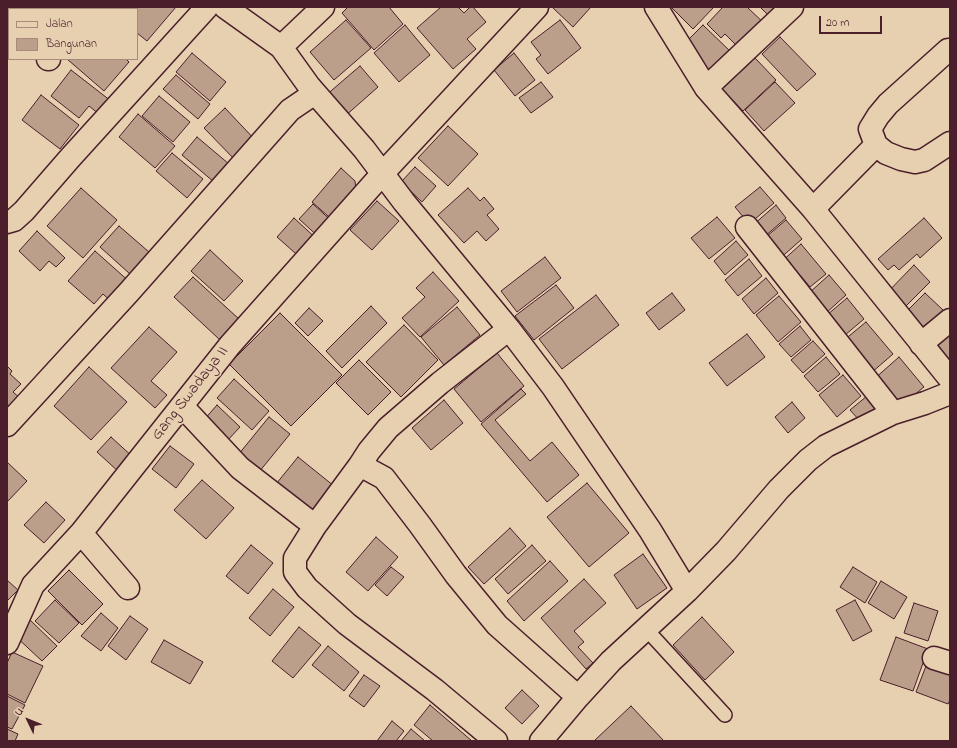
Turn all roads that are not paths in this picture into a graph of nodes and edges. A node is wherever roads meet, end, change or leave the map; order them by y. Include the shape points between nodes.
1 (207, 7) edge
2 (225, 7) edge
3 (324, 7) edge
4 (537, 7) edge
5 (656, 7) edge
6 (792, 7) edge
7 (280, 48) junction
8 (950, 50) edge
9 (706, 88) junction
10 (315, 93) junction
11 (950, 143) edge
12 (876, 145) junction
13 (383, 173) junction
14 (813, 209) junction
15 (7, 222) edge
16 (747, 227) dead end
17 (950, 320) edge
18 (509, 329) junction
19 (921, 344) junction
20 (950, 379) edge
21 (950, 393) edge
22 (182, 406) junction
23 (893, 413) junction
24 (7, 425) edge
25 (360, 465) junction
26 (315, 526) junction
27 (81, 533) junction
28 (128, 588) dead end
29 (687, 591) junction
30 (646, 629) junction
31 (9, 631) edge
32 (578, 697) junction
33 (725, 715) dead end
34 (496, 741) edge
35 (541, 741) edge

1 - 15 street via 24,211 14,220
2 - 7 street
3 - 7 street
4 - 13 street, Gang Swadaya II
5 - 9 street
6 - 9 street
7 - 10 street
8 - 12 street via 888,104 878,116 870,129
9 - 14 street
10 - 13 street
10 - 24 street via 290,110 130,292
11 - 12 street via 924,160 914,162 901,160
12 - 14 street
13 - 18 street
13 - 22 street, Gang Swadaya II via 230,345
14 - 19 street
16 - 23 street
17 - 19 street
18 - 25 street via 388,428
18 - 29 street via 554,387 650,530
19 - 20 street
21 - 23 street
22 - 26 street via 240,468
22 - 27 street, Gang Swadaya II
23 - 29 street via 826,446 808,460
25 - 26 street
25 - 32 street via 384,478 456,575 498,625
26 - 34 street via 295,558 295,572 307,588 347,624 435,690
27 - 28 street
27 - 31 street, Gang Swadaya II via 34,585
29 - 30 street
30 - 32 street via 611,661
30 - 33 lane
32 - 35 street

